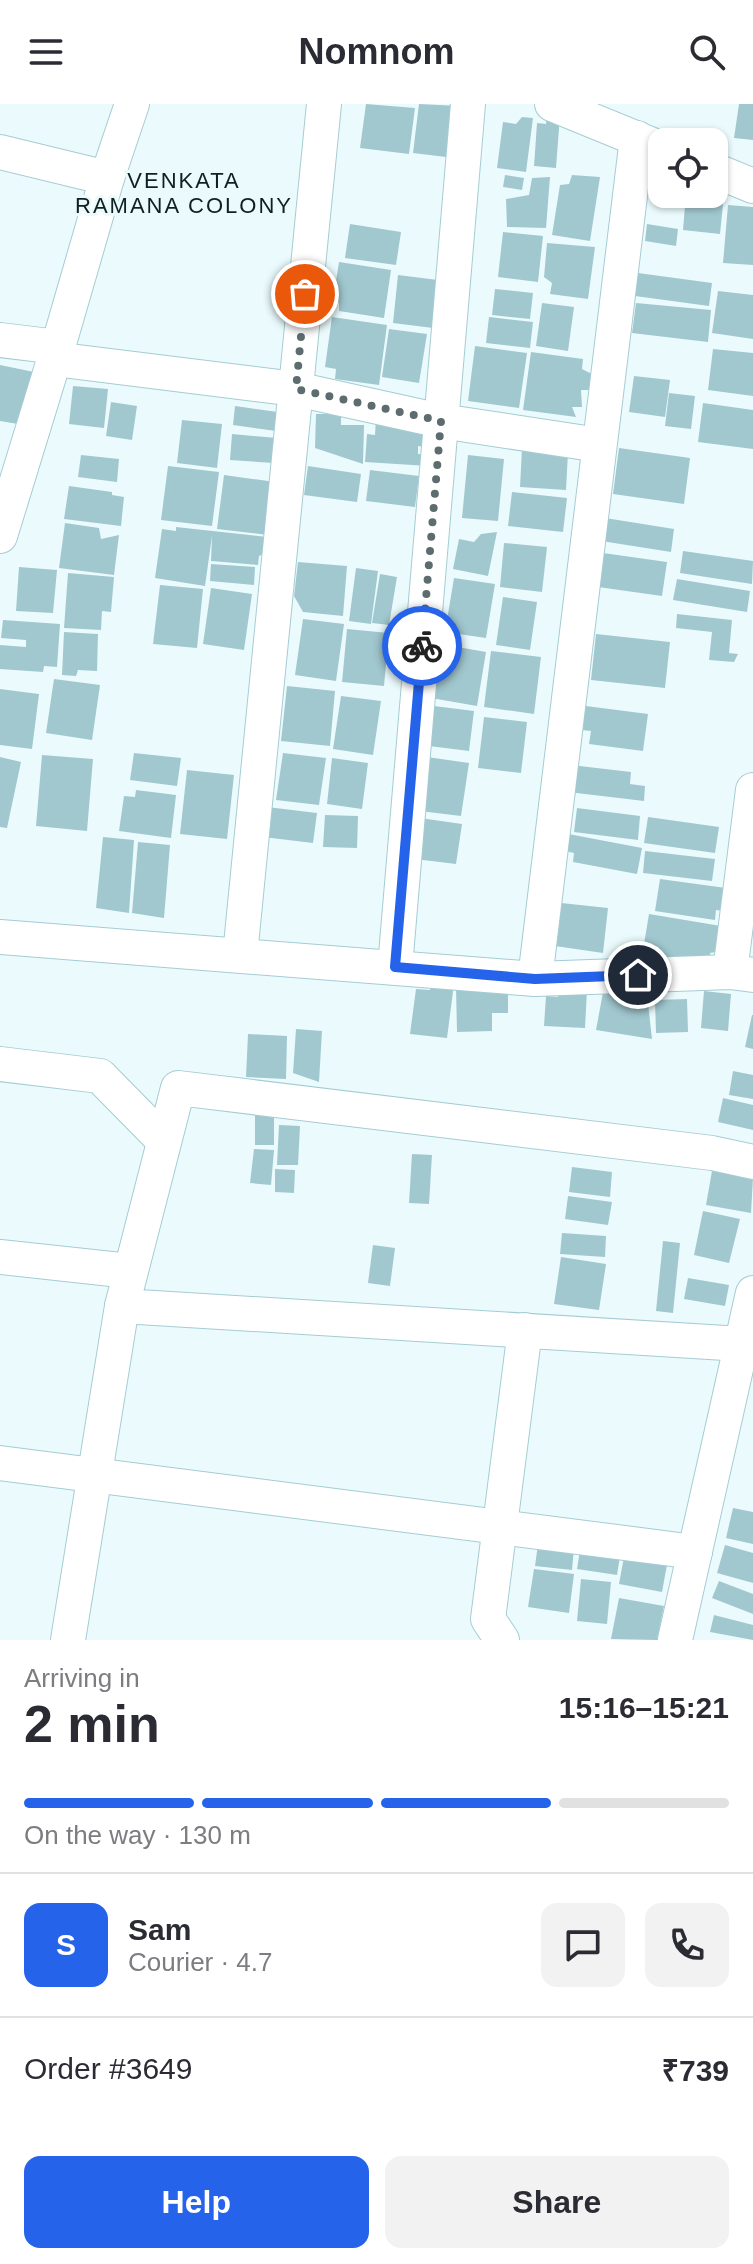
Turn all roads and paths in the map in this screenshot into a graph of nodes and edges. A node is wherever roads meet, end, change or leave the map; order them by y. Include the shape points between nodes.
1 (132, 104) edge
2 (324, 104) edge
3 (468, 104) edge
4 (552, 104) edge
5 (637, 131) edge
6 (0, 152) edge
7 (728, 176) edge
8 (107, 178) junction
9 (753, 186) edge
10 (0, 340) edge
11 (56, 353) junction
12 (296, 389) junction
13 (441, 421) junction
14 (599, 445) junction
15 (0, 536) edge
16 (753, 790) edge
17 (0, 937) edge
18 (240, 955) junction
19 (395, 967) junction
20 (742, 974) edge
21 (535, 979) junction
22 (0, 1064) edge
23 (164, 1141) junction
24 (753, 1162) edge
25 (0, 1257) edge
26 (130, 1271) junction
27 (753, 1293) edge
28 (122, 1306) junction
29 (525, 1330) junction
30 (742, 1344) junction
31 (0, 1463) edge
32 (95, 1475) junction
33 (500, 1527) junction
34 (695, 1552) junction
35 (68, 1640) edge
36 (502, 1640) edge
37 (675, 1640) edge

1 - 8 street
2 - 12 street
3 - 13 street
4 - 5 street
5 - 14 street
6 - 8 street
7 - 9 street
8 - 11 street
10 - 11 street
11 - 12 street
11 - 15 street
12 - 13 street
12 - 18 street
13 - 14 street
13 - 19 street
14 - 21 street
16 - 20 street
17 - 18 street
18 - 19 street
19 - 21 street
20 - 21 street
22 - 23 street via 100,1076
23 - 24 street via 178,1088
23 - 26 street
25 - 26 street
26 - 28 street
27 - 30 street
28 - 29 street
28 - 32 street
29 - 30 street
29 - 33 street
30 - 34 street
31 - 32 street
32 - 33 street
32 - 35 street
33 - 34 street
33 - 36 street via 488,1619
34 - 37 street

